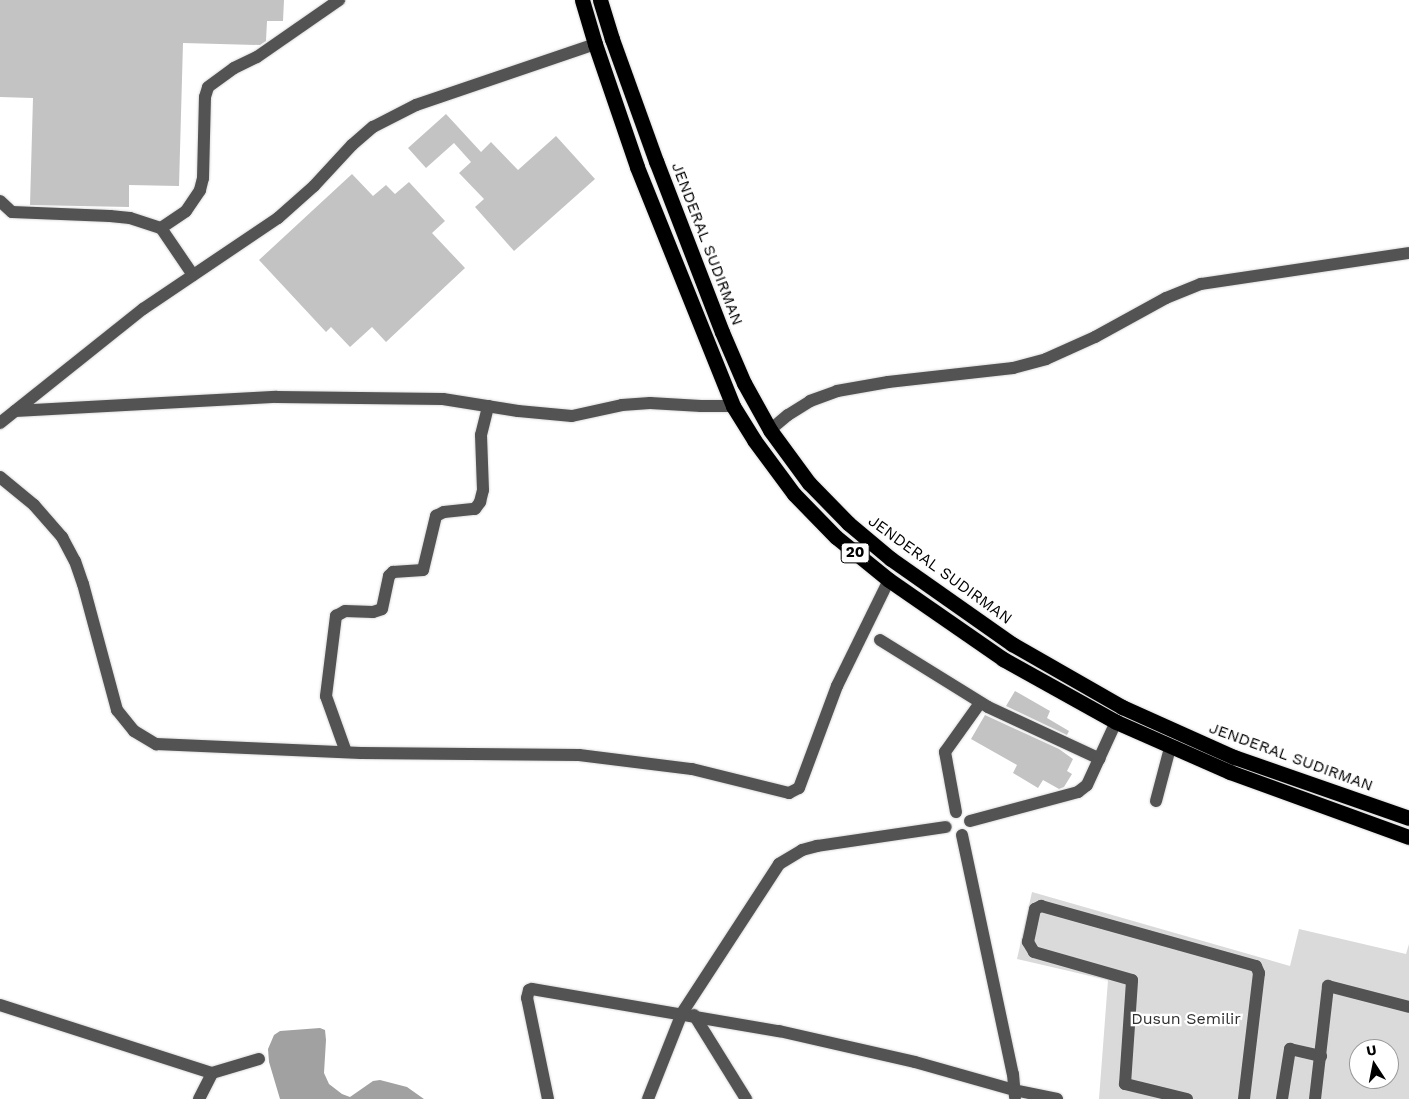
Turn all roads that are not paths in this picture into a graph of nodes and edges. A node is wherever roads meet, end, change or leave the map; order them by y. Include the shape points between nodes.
1 (339, 0) edge
2 (582, 0) edge
3 (600, 0) edge
4 (595, 44) junction
5 (0, 201) edge
6 (161, 228) junction
7 (1409, 252) edge
8 (192, 275) junction
9 (488, 406) junction
10 (733, 406) junction
11 (15, 411) junction
12 (0, 423) edge
13 (770, 430) junction
14 (0, 478) edge
15 (889, 580) junction
16 (880, 640) dead end
17 (980, 703) junction
18 (1122, 707) junction
19 (1116, 722) junction
20 (1170, 748) junction
21 (346, 752) junction
22 (1100, 759) junction
23 (1156, 801) dead end
24 (956, 812) junction
25 (1409, 818) edge
26 (970, 821) junction
27 (946, 826) junction
28 (962, 835) junction
29 (1409, 838) edge
30 (0, 1005) edge
31 (1409, 1007) edge
32 (688, 1014) junction
33 (1321, 1056) junction
34 (259, 1059) dead end
35 (212, 1074) junction
36 (1015, 1095) edge
37 (199, 1099) edge
38 (548, 1099) edge
39 (648, 1099) edge
40 (746, 1099) edge
41 (1057, 1099) edge
42 (1187, 1099) edge
43 (1244, 1099) edge
44 (1282, 1099) edge
45 (1315, 1099) edge

1 - 6 street via 208,87 200,190 186,210
2 - 4 highway, 20
3 - 13 highway, JENDERAL SUDIRMAN / 20 via 656,161 722,332 744,383
4 - 8 street via 432,99 373,127 278,218
4 - 10 highway, 20 via 637,167
5 - 6 street via 12,212 130,218
6 - 8 street
7 - 13 street via 1201,284 1046,358 1013,368 837,391 810,402
8 - 11 street via 143,308
9 - 10 street via 572,416 622,405 650,403
9 - 11 street via 443,399 277,397
9 - 21 street via 481,435 483,490 475,509 444,512 436,516 423,570 393,572 389,576 382,609 373,612 345,611 336,616 326,696
10 - 15 highway, 20 via 794,494 836,538
11 - 12 street
13 - 18 highway, JENDERAL SUDIRMAN / 20 via 809,483 848,524 891,559 1012,644
14 - 21 street via 23,495 50,523 75,561 113,700 134,731 156,744
15 - 19 highway, 20 via 1003,659
15 - 21 street via 837,686 799,788 794,792 692,769 579,755
16 - 17 street
17 - 22 street
17 - 24 street via 945,752
18 - 19 highway
18 - 25 highway, JENDERAL SUDIRMAN / 20 via 1234,757
19 - 20 highway, 20
19 - 22 street
20 - 23 street
20 - 29 highway, 20
22 - 26 street via 1087,784 1073,795
24 - 26 street via 963,813
24 - 27 street via 947,819
26 - 28 street via 968,832
27 - 28 street via 954,835
27 - 32 street via 822,845 802,850 786,859 774,869
28 - 36 street
30 - 35 street
31 - 33 street via 1328,986
32 - 36 street via 915,1062
32 - 38 street via 580,995 529,990 527,998
32 - 39 street
32 - 40 street
33 - 44 street via 1290,1049
33 - 45 street
34 - 35 street
35 - 37 street
36 - 41 street
42 - 43 street via 1125,1084 1132,980 1034,952 1028,942 1035,909 1041,906 1256,966 1259,973

